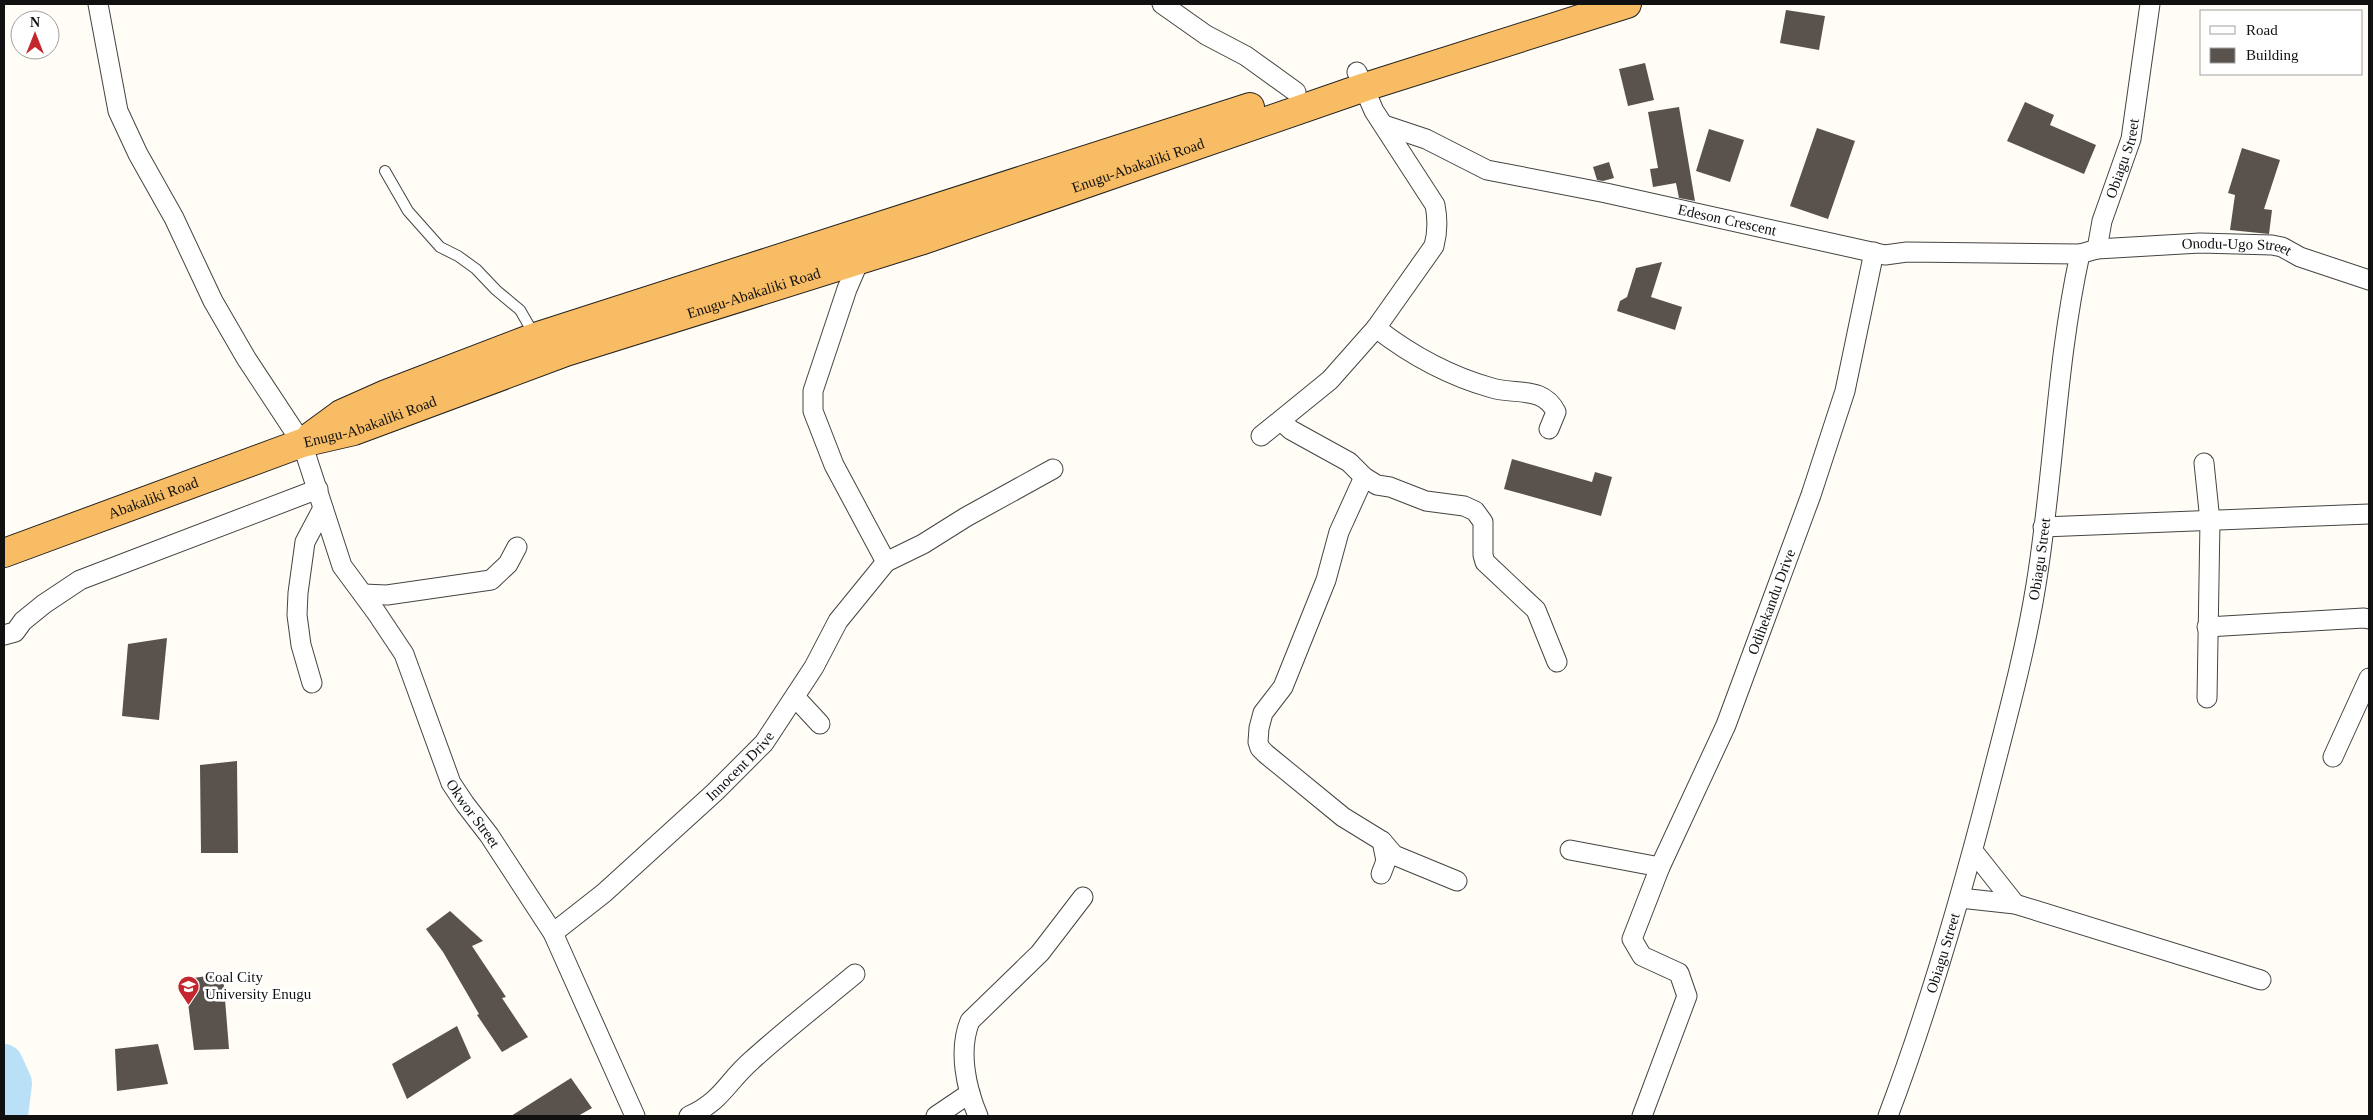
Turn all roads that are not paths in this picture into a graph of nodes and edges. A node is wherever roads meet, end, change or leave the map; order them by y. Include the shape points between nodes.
1 (98, 4) edge
2 (1570, 4) edge
3 (1626, 4) edge
4 (2150, 4) edge
5 (1165, 5) edge
6 (1361, 80) junction
7 (1296, 92) junction
8 (1384, 125) junction
9 (385, 171) dead end
10 (870, 229) junction
11 (2088, 251) junction
12 (1874, 252) junction
13 (861, 258) junction
14 (2369, 280) edge
15 (1376, 328) junction
16 (535, 337) junction
17 (1281, 421) junction
18 (1549, 429) dead end
19 (1261, 436) dead end
20 (302, 443) junction
21 (2204, 464) dead end
22 (1053, 469) dead end
23 (1364, 477) junction
24 (318, 489) junction
25 (323, 508) junction
26 (2369, 514) edge
27 (2210, 521) junction
28 (2043, 527) junction
29 (517, 547) dead end
30 (4, 553) edge
31 (886, 562) junction
32 (363, 594) junction
33 (2369, 619) edge
34 (2207, 627) junction
35 (4, 635) edge
36 (1557, 662) dead end
37 (2369, 678) edge
38 (312, 683) dead end
39 (794, 697) junction
40 (2207, 698) dead end
41 (820, 724) dead end
42 (2333, 757) dead end
43 (1382, 841) junction
44 (1570, 850) dead end
45 (1973, 851) junction
46 (1660, 867) junction
47 (1381, 874) dead end
48 (1457, 881) dead end
49 (1083, 897) dead end
50 (1960, 898) junction
51 (2015, 904) junction
52 (553, 933) junction
53 (855, 974) dead end
54 (2260, 980) dead end
55 (970, 1093) junction
56 (628, 1113) edge
57 (689, 1116) edge
58 (936, 1116) edge
59 (978, 1116) edge
60 (1642, 1116) edge
61 (1888, 1116) edge

1 - 20 street, Okwor Street via 118,112 213,301
2 - 6 highway, Enugu-Abakaliki Road
3 - 6 highway, Enugu-Abakaliki Road
4 - 11 street, Obiagu Street via 2131,139
5 - 7 street
6 - 7 highway, Enugu-Abakaliki Road
6 - 8 street via 1374,111
6 - 13 highway, Enugu-Abakaliki Road via 929,238
7 - 10 highway, Enugu-Abakaliki Road
8 - 12 street, Edeson Crescent via 1426,139 1487,170
8 - 15 street via 1435,205 1438,221 1434,246
9 - 16 lane via 408,211 440,246 476,269 520,310
10 - 13 street
10 - 16 highway, Enugu-Abakaliki Road
11 - 12 street, Edeson Crescent
11 - 14 street, Onodu-Ugo Street via 2200,243 2272,245
11 - 28 street, Obiagu Street via 2073,285
12 - 46 street, Odihekandu Drive via 1845,391 1811,495 1726,725
13 - 20 highway, Enugu-Abakaliki Road via 566,352 354,431
13 - 31 street via 847,289 813,391 813,411 834,465
15 - 17 street via 1330,380
15 - 18 street via 1438,369 1512,393 1540,394 1551,401 1556,412
16 - 20 highway, Enugu-Abakaliki Road via 341,414
17 - 19 street
17 - 23 street via 1291,430 1349,462
20 - 24 street, Okwor Street
20 - 30 highway, Abakaliki Road
21 - 27 street
22 - 31 street
23 - 36 street via 1377,485 1426,502 1464,506 1480,515 1484,522 1485,562 1536,610
23 - 43 street via 1339,532 1326,580 1283,687 1263,713 1258,742 1266,754 1343,816
24 - 25 street, Okwor Street
24 - 35 street via 80,580 44,604 15,632
25 - 32 street, Okwor Street via 342,566
25 - 38 street via 305,542 298,593 301,645
26 - 27 street
27 - 28 street
27 - 34 street
28 - 45 street, Obiagu Street via 2037,583 2015,690
29 - 32 street via 508,564 491,580 388,596
31 - 39 street, Innocent Drive via 838,621
32 - 52 street, Okwor Street via 404,654 451,783
33 - 34 street
34 - 40 street
37 - 42 street
39 - 41 street
39 - 52 street, Innocent Drive via 764,743 715,792 604,893
43 - 47 street via 1386,861
43 - 48 street via 1394,854
44 - 46 street
45 - 50 street, Obiagu Street
45 - 51 street
46 - 60 street, Odihekandu Drive via 1632,940 1642,956 1679,973 1687,996
49 - 55 street via 1040,953 970,1021 964,1034 965,1070
50 - 51 street
50 - 61 street, Obiagu Street via 1912,1052
51 - 54 street
52 - 56 street, Okwor Street
53 - 57 street via 749,1062 723,1094
55 - 58 street
55 - 59 street

